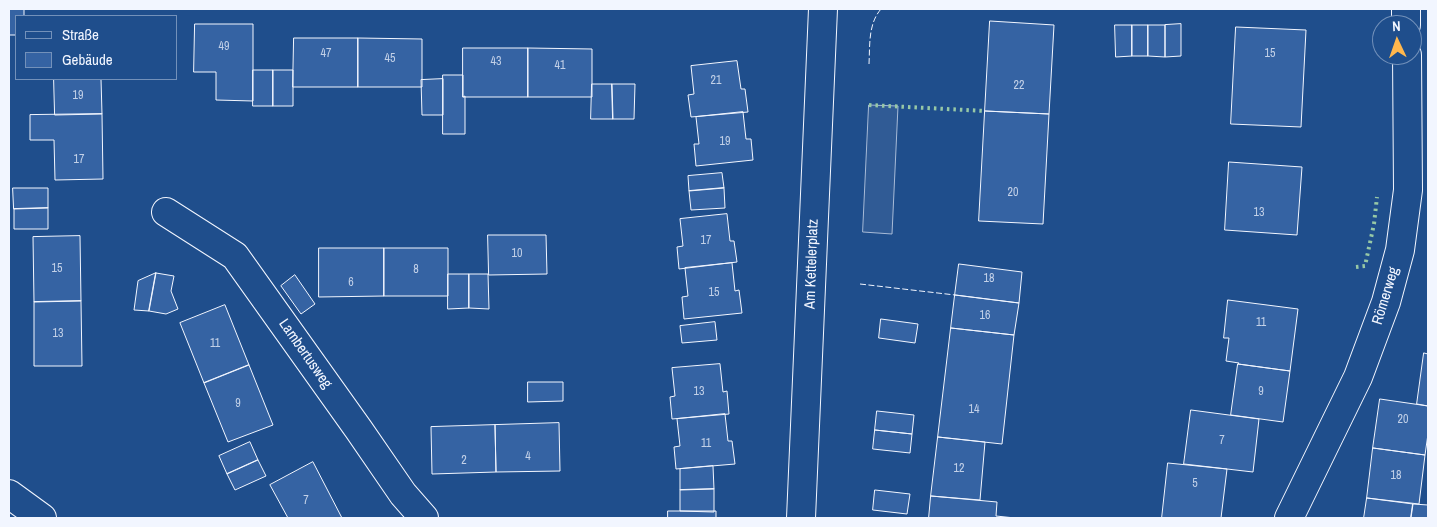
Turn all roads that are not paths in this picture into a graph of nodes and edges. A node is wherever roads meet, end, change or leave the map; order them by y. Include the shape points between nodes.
1 (823, 9) edge
2 (1407, 65) edge
3 (166, 212) dead end
4 (9, 494) edge
5 (42, 518) edge
6 (424, 518) edge
7 (801, 518) edge
8 (1289, 518) edge

1 - 7 street, Am Kettelerplatz
2 - 8 street, Römerweg via 1408,190 1400,250 1386,302 1358,377
3 - 6 street, Lambertusweg via 235,256 403,494
4 - 5 street

